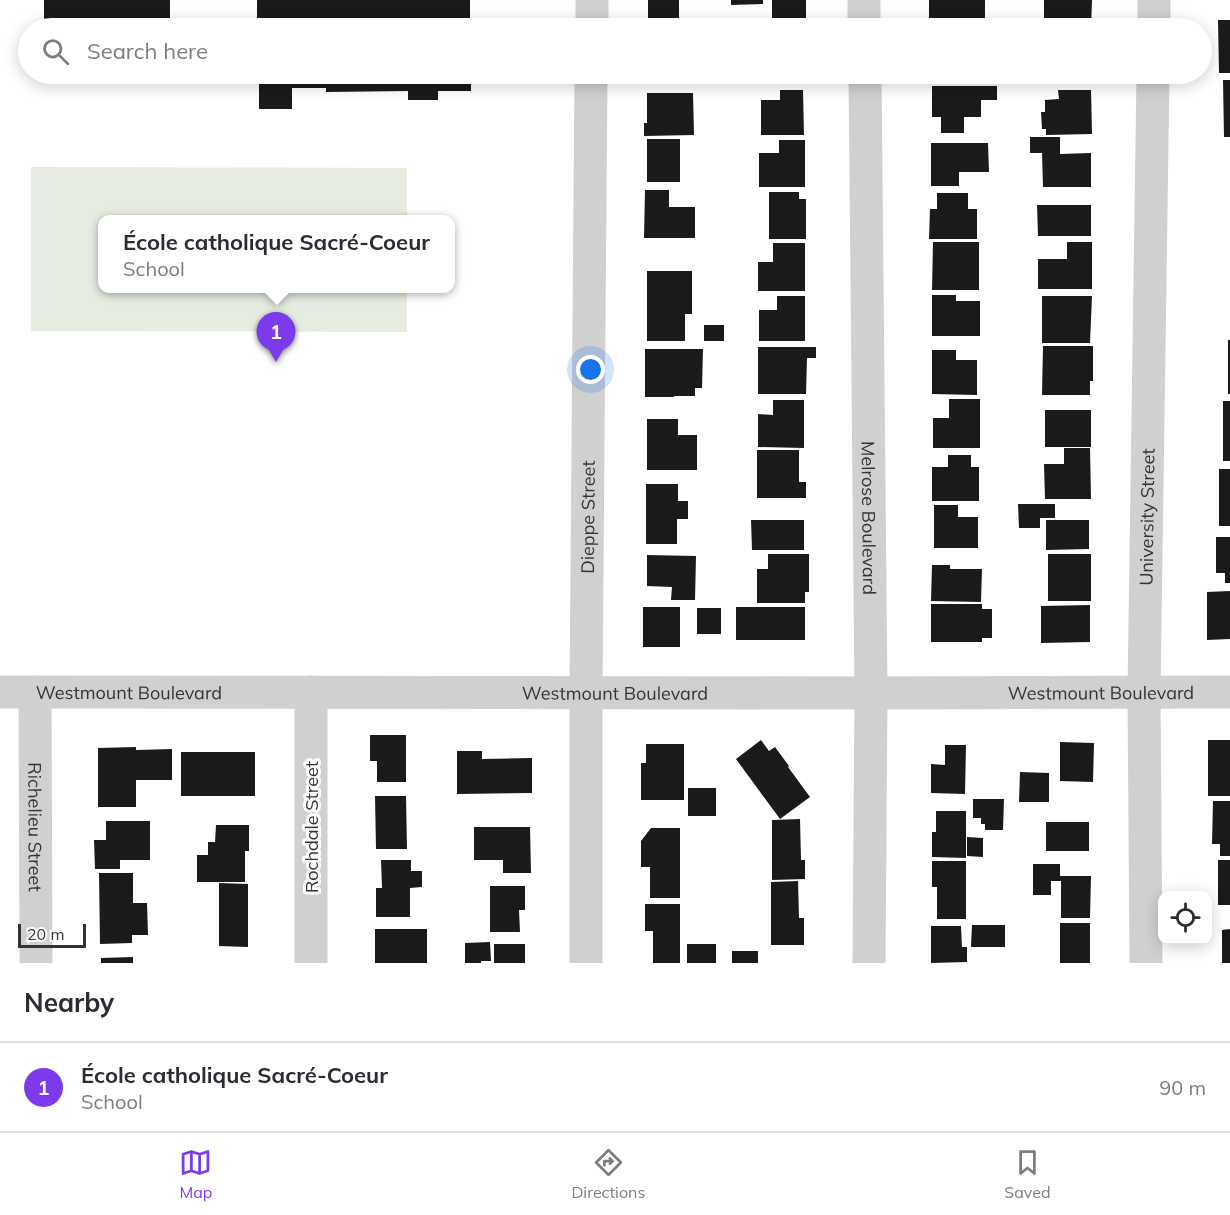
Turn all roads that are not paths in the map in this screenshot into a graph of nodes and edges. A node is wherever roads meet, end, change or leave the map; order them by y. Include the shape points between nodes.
1 (592, 0) edge
2 (864, 0) edge
3 (1154, 0) edge
4 (592, 18) edge
5 (864, 18) edge
6 (1154, 18) edge
7 (591, 84) edge
8 (865, 84) edge
9 (1153, 84) edge
10 (0, 692) edge
11 (35, 692) junction
12 (311, 692) junction
13 (1144, 692) junction
14 (1230, 692) edge
15 (586, 693) junction
16 (871, 693) junction
17 (36, 963) edge
18 (311, 963) edge
19 (586, 963) edge
20 (869, 963) edge
21 (1146, 963) edge

1 - 4 street
2 - 5 street
3 - 6 street
7 - 15 street, Dieppe Street
8 - 16 street, Melrose Boulevard
9 - 13 street, University Street
10 - 11 street, Westmount Boulevard
11 - 12 street, Westmount Boulevard
11 - 17 street, Richelieu Street
12 - 15 street, Westmount Boulevard
12 - 18 street, Rochdale Street
13 - 14 street, Westmount Boulevard
13 - 16 street, Westmount Boulevard
13 - 21 street, University Street
15 - 16 street, Westmount Boulevard
15 - 19 street, Dieppe Street
16 - 20 street, Melrose Boulevard

